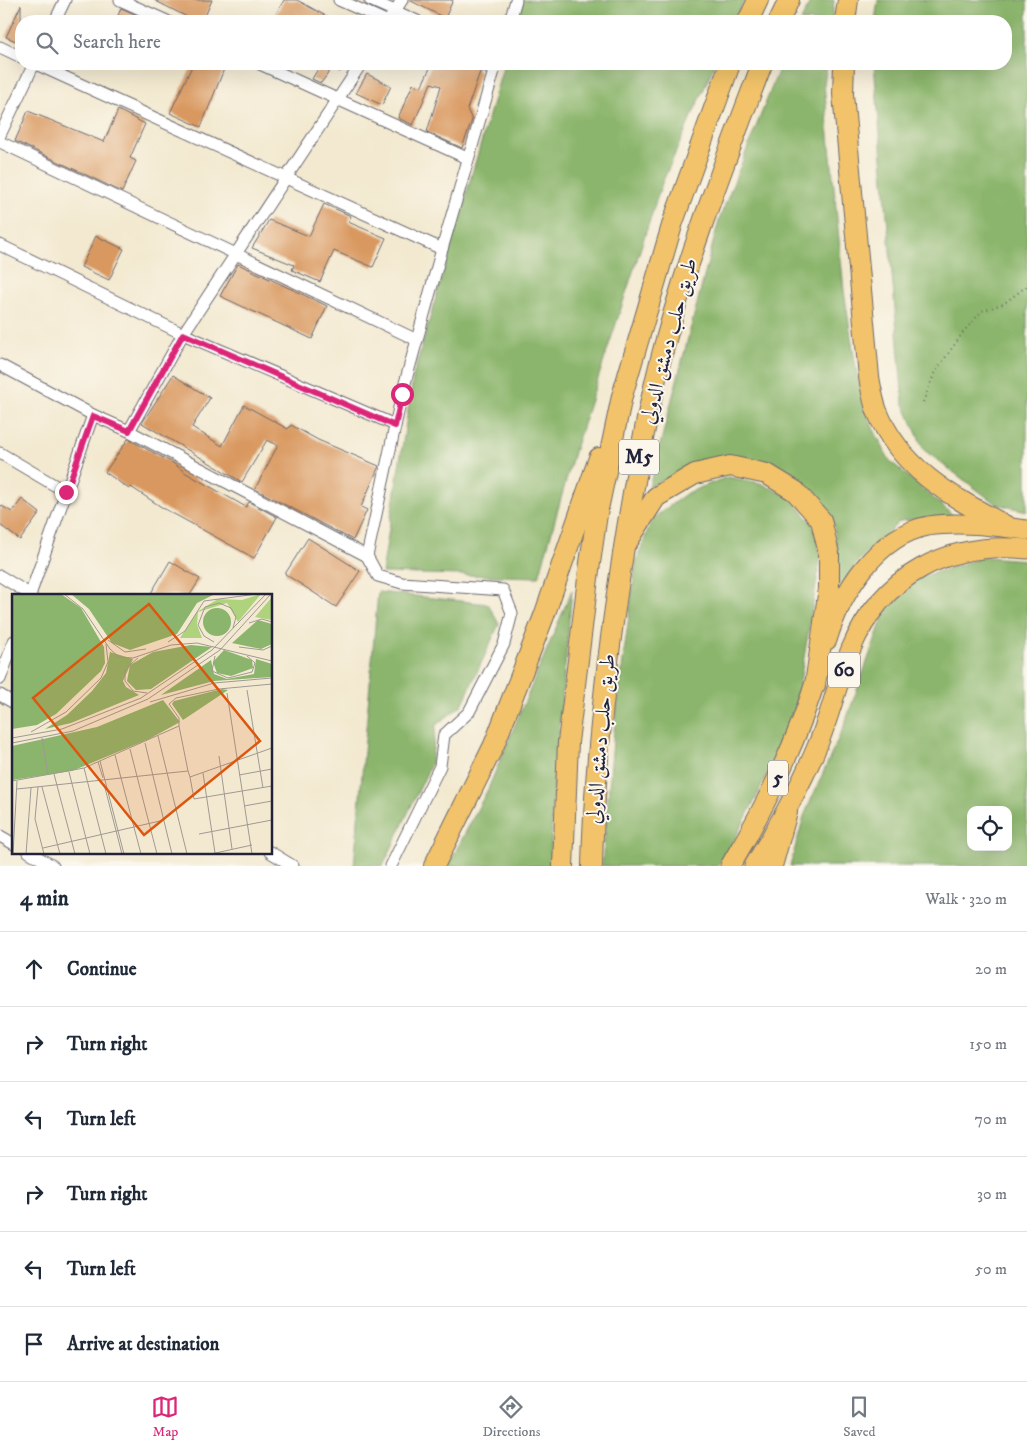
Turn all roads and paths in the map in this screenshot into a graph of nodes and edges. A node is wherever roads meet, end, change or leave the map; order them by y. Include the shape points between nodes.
1 (65, 0) edge
2 (120, 0) edge
3 (339, 0) edge
4 (370, 0) edge
5 (402, 0) edge
6 (516, 0) edge
7 (758, 0) edge
8 (789, 0) edge
9 (848, 0) edge
10 (58, 15) edge
11 (153, 15) edge
12 (382, 15) edge
13 (387, 15) edge
14 (392, 15) edge
15 (512, 15) edge
16 (751, 15) edge
17 (782, 15) edge
18 (846, 15) edge
19 (0, 47) edge
20 (15, 54) edge
21 (32, 70) edge
22 (48, 70) edge
23 (273, 70) edge
24 (357, 70) edge
25 (494, 70) edge
26 (728, 70) edge
27 (760, 70) edge
28 (844, 70) edge
29 (338, 99) junction
30 (0, 136) edge
31 (0, 142) edge
32 (468, 158) junction
33 (286, 178) junction
34 (0, 245) edge
35 (442, 248) junction
36 (236, 254) junction
37 (1027, 286) edge
38 (183, 334) junction
39 (417, 340) junction
40 (0, 365) edge
41 (622, 396) junction
42 (923, 402) dead end
43 (93, 416) junction
44 (395, 426) junction
45 (129, 431) junction
46 (0, 453) edge
47 (66, 492) junction
48 (1012, 535) edge
49 (1027, 548) edge
50 (623, 549) junction
51 (367, 556) junction
52 (0, 576) edge
53 (30, 594) edge
54 (12, 646) edge
55 (0, 679) edge
56 (814, 685) junction
57 (0, 695) edge
58 (12, 702) edge
59 (787, 812) junction
60 (0, 836) edge
61 (12, 843) edge
62 (272, 853) edge
63 (32, 854) edge
64 (53, 866) edge
65 (293, 866) edge
66 (390, 866) edge
67 (434, 866) edge
68 (563, 866) edge
69 (592, 866) edge
70 (730, 866) edge
71 (754, 866) edge
72 (772, 866) edge

1 - 10 street
2 - 11 street
3 - 12 street
4 - 13 street
5 - 14 street
6 - 15 street
7 - 16 highway
8 - 17 highway
9 - 18 highway
19 - 20 street
21 - 30 street
22 - 33 street
23 - 29 street
24 - 29 street
25 - 32 street
26 - 41 highway, طريق حلب دمشق الدولي / M5 via 673,222
27 - 50 highway, طريق حلب دمشق الدولي / M5 via 705,214 659,368
28 - 48 highway via 843,94 868,368 876,411 895,443 915,467 945,492
29 - 32 street
29 - 33 street
31 - 36 street
32 - 35 street
33 - 35 street
33 - 36 street
34 - 38 street
35 - 39 street
36 - 38 street
36 - 39 street
37 - 42 path via 1003,304 982,311 935,372
38 - 44 street
38 - 45 street
39 - 44 street
40 - 43 street
41 - 67 highway via 544,616 494,745
41 - 68 highway, طريق حلب دمشق الدولي / M5 via 597,514 589,570 568,742
43 - 45 street
43 - 47 street
44 - 51 street
45 - 51 street
46 - 47 street
47 - 53 street
48 - 49 highway, 60
48 - 56 highway, 60 via 968,524 928,526 897,539 869,562 844,596 831,626
48 - 59 highway, 60 via 927,563 898,582 873,610 851,648 816,749
50 - 56 highway via 656,497 695,474 730,466 767,474 795,491 820,520 829,554 829,588
50 - 69 highway, طريق حلب دمشق الدولي / M5 via 604,680
51 - 66 street via 378,576 402,583 502,590 512,613 504,644 469,712 444,735 440,766
52 - 53 street
54 - 55 street
56 - 70 highway, 5 via 793,745 761,814
57 - 58 street
59 - 71 highway, 60
59 - 72 highway
60 - 61 street
62 - 65 street
63 - 64 street

